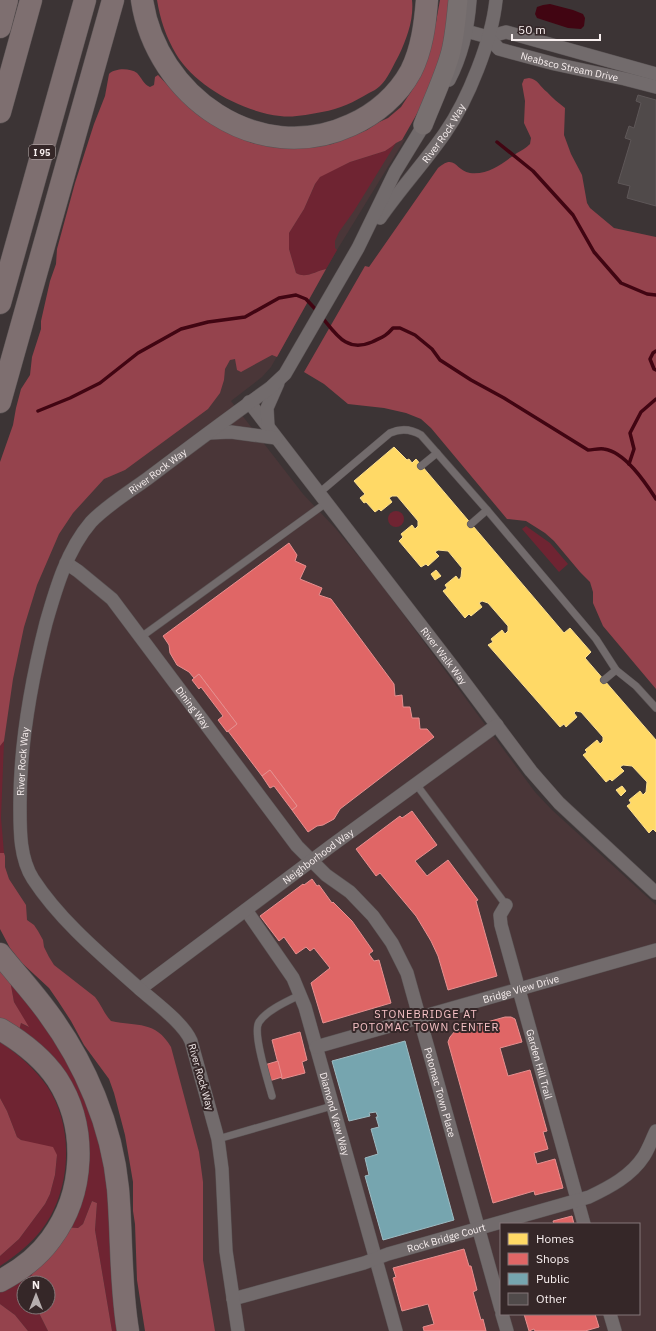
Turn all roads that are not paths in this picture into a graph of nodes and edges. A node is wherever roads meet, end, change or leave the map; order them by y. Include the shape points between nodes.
1 (7, 0) edge
2 (31, 0) edge
3 (85, 0) edge
4 (113, 0) edge
5 (142, 0) edge
6 (427, 0) edge
7 (458, 0) edge
8 (470, 0) edge
9 (496, 0) edge
10 (0, 26) edge
11 (466, 31) junction
12 (488, 37) junction
13 (656, 74) edge
14 (656, 87) edge
15 (0, 112) edge
16 (423, 125) junction
17 (358, 248) junction
18 (0, 303) edge
19 (282, 377) junction
20 (0, 402) edge
21 (249, 402) junction
22 (268, 427) junction
23 (209, 433) junction
24 (276, 438) junction
25 (437, 453) junction
26 (421, 466) dead end
27 (323, 498) junction
28 (487, 510) junction
29 (471, 524) dead end
30 (66, 563) junction
31 (141, 637) junction
32 (616, 670) junction
33 (604, 680) dead end
34 (656, 708) edge
35 (497, 725) junction
36 (416, 784) junction
37 (312, 861) junction
38 (656, 893) edge
39 (506, 906) joint
40 (246, 910) junction
41 (656, 950) edge
42 (0, 954) edge
43 (140, 989) junction
44 (518, 989) junction
45 (300, 995) junction
46 (419, 1018) junction
47 (0, 1029) edge
48 (316, 1048) junction
49 (272, 1096) dead end
50 (332, 1106) junction
51 (656, 1131) edge
52 (218, 1139) junction
53 (578, 1201) junction
54 (584, 1223) edge
55 (478, 1229) junction
56 (375, 1259) junction
57 (0, 1281) edge
58 (233, 1299) junction
59 (500, 1306) edge
60 (502, 1315) edge
61 (610, 1315) edge
62 (128, 1331) edge
63 (238, 1331) edge
64 (396, 1331) edge
65 (507, 1331) edge
66 (614, 1331) edge

1 - 10 highway
2 - 15 highway
3 - 18 highway, I 95
4 - 20 highway
5 - 6 highway via 143,10 159,53 177,80 191,95 207,108 244,129 281,138 301,138 344,129 388,101 410,72 416,59
7 - 16 main road via 450,54
8 - 11 street, River Rock Way
9 - 12 street, River Rock Way
11 - 12 street, Neabsco Stream Drive
11 - 16 street, River Rock Way via 457,64 436,106
12 - 13 street, Neabsco Stream Drive via 506,32
12 - 14 street, Neabsco Stream Drive via 499,49
12 - 17 street, River Rock Way via 466,95 445,133
16 - 17 street, River Rock Way via 395,172
17 - 19 street, River Rock Way
19 - 21 street, River Rock Way
19 - 22 street via 267,408
21 - 22 street, River Walk Way
21 - 23 street, River Rock Way
22 - 24 street, River Walk Way
23 - 24 street via 230,432
23 - 30 street, River Rock Way via 92,522 74,546
24 - 27 street, River Walk Way
25 - 26 lane
25 - 27 lane via 414,431 394,431
25 - 28 lane
27 - 31 lane
27 - 35 street, River Walk Way
28 - 29 lane
28 - 32 lane via 596,639
30 - 31 street, Dining Way via 112,600
30 - 43 street, River Rock Way via 38,653 22,746 20,827 25,864 46,896 78,932
31 - 37 street, Dining Way via 290,837
32 - 33 lane
32 - 34 lane via 636,686
35 - 36 street, Neighborhood Way
35 - 38 street, River Walk Way via 531,771 559,803
36 - 37 street, Neighborhood Way
36 - 39 lane
37 - 40 street, Neighborhood Way
37 - 46 street, Potomac Town Place via 330,879 350,892 373,916 389,939 407,973
39 - 44 street, Garden Hill Trail via 500,915 500,922
40 - 43 street, Neighborhood Way
40 - 45 street, Diamond View Way via 293,978
41 - 44 street, Bridge View Drive
42 - 62 highway via 48,1012 68,1042 93,1093 104,1123 118,1187 121,1270
43 - 52 street, River Rock Way via 188,1034
44 - 46 street, Bridge View Drive
44 - 53 street, Garden Hill Trail
45 - 48 street, Diamond View Way
45 - 49 lane via 264,1016 257,1027 259,1046
46 - 48 street, Bridge View Drive
46 - 55 street, Potomac Town Place
47 - 57 highway via 33,1052 57,1079 72,1110 79,1151 75,1190 62,1222 38,1254
48 - 50 street, Diamond View Way
50 - 52 lane
50 - 56 street, Diamond View Way
51 - 53 street, Rock Bridge Court via 643,1157 624,1177 603,1191
52 - 58 street, River Rock Way via 226,1251
53 - 54 street, Garden Hill Trail
53 - 55 street, Rock Bridge Court
55 - 56 street, Rock Bridge Court
55 - 59 street, Potomac Town Place
56 - 58 street, Rock Bridge Court
56 - 64 street, Diamond View Way
58 - 63 street, River Rock Way
60 - 65 street
61 - 66 street

